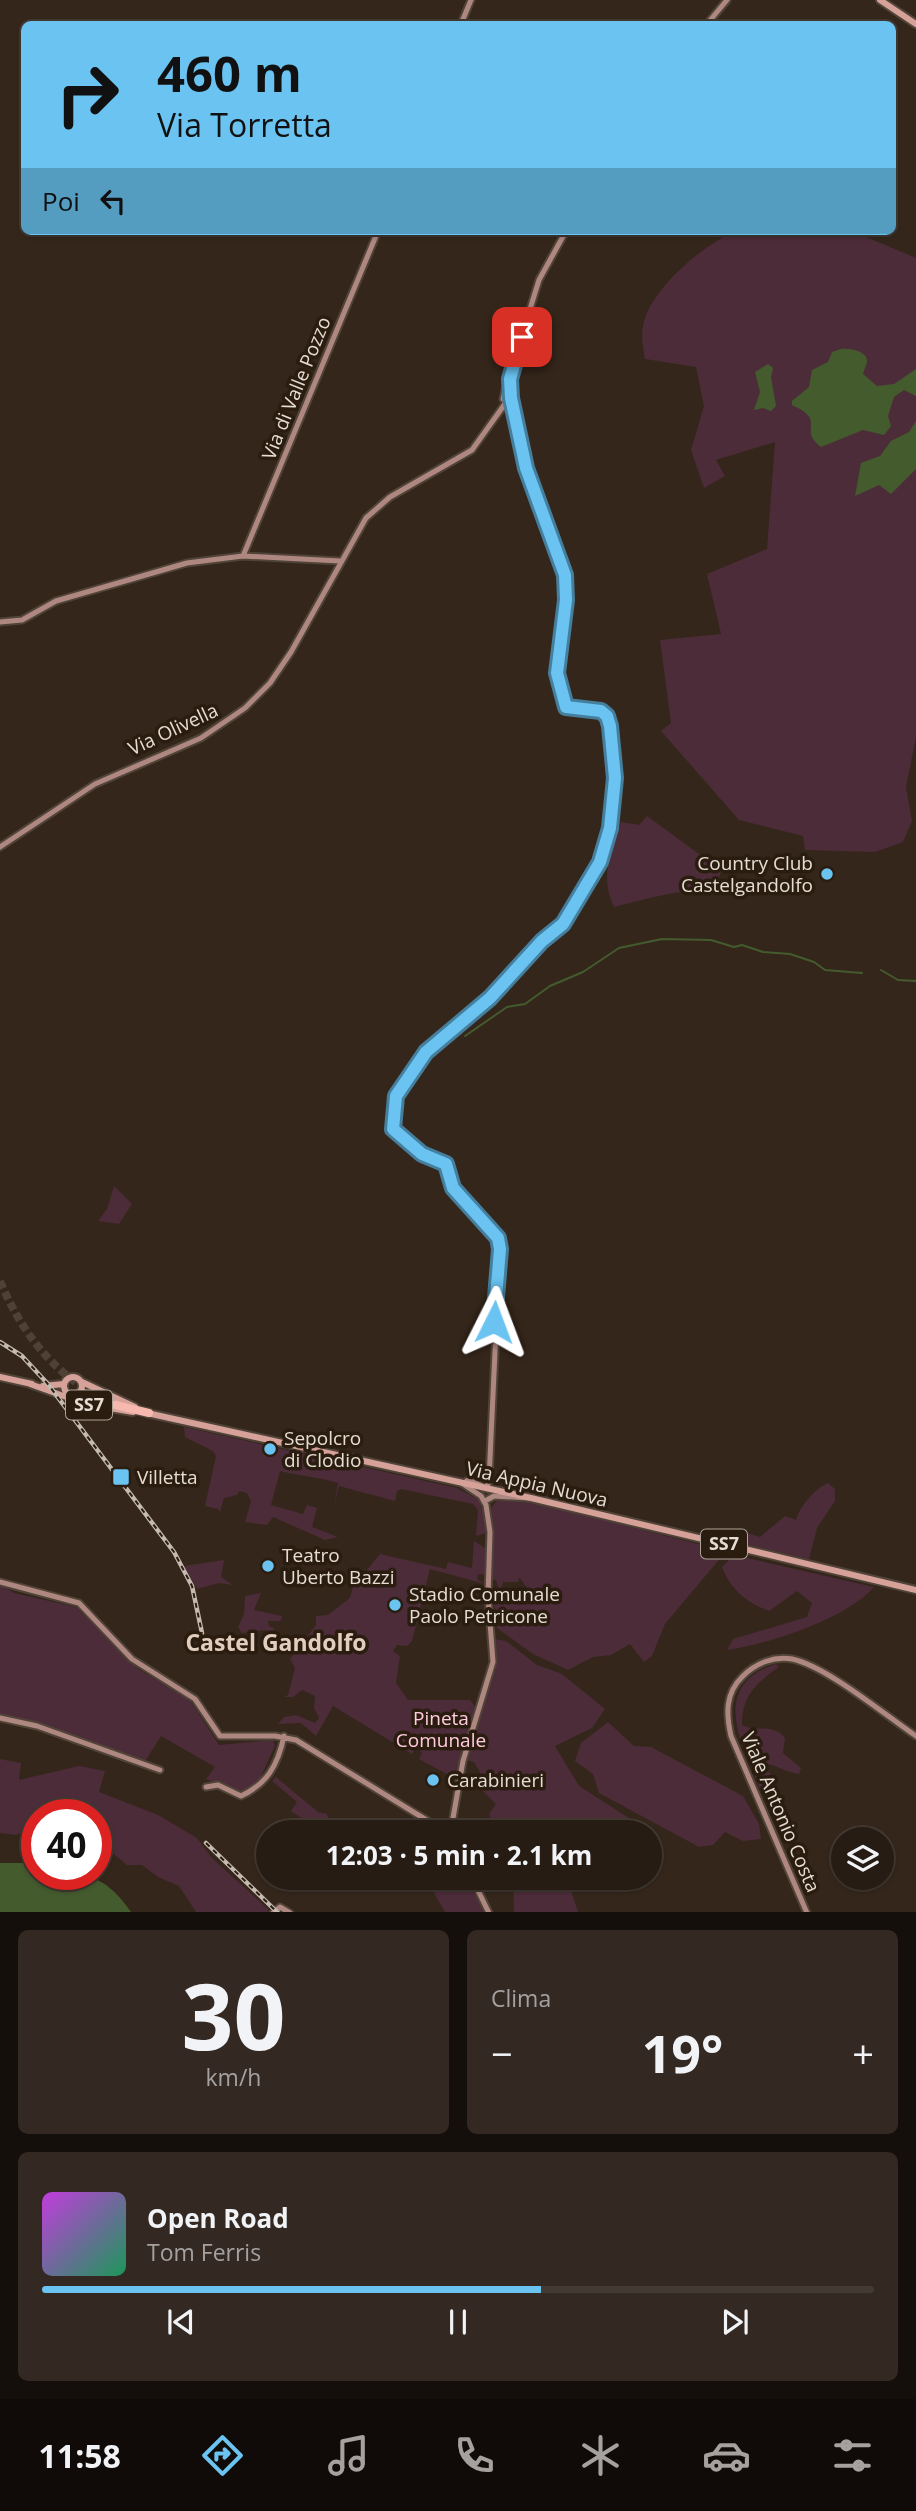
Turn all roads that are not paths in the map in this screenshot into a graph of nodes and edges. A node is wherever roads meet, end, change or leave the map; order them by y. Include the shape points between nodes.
1 (471, 0) edge
2 (727, 0) edge
3 (880, 0) edge
4 (462, 21) edge
5 (710, 21) edge
6 (916, 24) edge
7 (376, 235) edge
8 (564, 235) edge
9 (507, 397) junction
10 (243, 556) junction
11 (340, 561) junction
12 (0, 622) edge
13 (0, 847) edge
14 (0, 1377) edge
15 (30, 1384) junction
16 (64, 1384) junction
17 (79, 1391) junction
18 (61, 1395) junction
19 (99, 1407) junction
20 (149, 1413) junction
21 (463, 1483) junction
22 (487, 1488) junction
23 (531, 1498) junction
24 (486, 1503) junction
25 (0, 1582) edge
26 (916, 1590) edge
27 (0, 1718) edge
28 (275, 1736) junction
29 (916, 1736) edge
30 (284, 1737) junction
31 (291, 1738) junction
32 (281, 1748) junction
33 (160, 1770) dead end
34 (206, 1787) dead end
35 (426, 1820) edge
36 (453, 1820) edge
37 (478, 1890) edge
38 (489, 1912) edge
39 (807, 1912) edge

1 - 4 street
2 - 5 street
3 - 6 main road
7 - 10 street, Via di Valle Pozzo
8 - 9 street, Via Olivella via 539,280
9 - 11 street, Via Olivella via 483,438 469,452 371,512
9 - 22 street via 526,468 565,575 557,666 564,703 569,708 601,711 609,721 615,775 610,828 600,862 563,924 490,998 426,1052 396,1096 393,1129 422,1154 446,1164 453,1188 500,1242
10 - 11 street
10 - 12 street via 139,574 51,602 25,619
11 - 13 street, Via Olivella via 285,662 240,713 201,738 95,784
14 - 15 main road, Via Appia Nuova / SS7
15 - 16 main road, Via Appia Nuova / SS7
15 - 18 main road, Via Appia Nuova / SS7
16 - 17 main road
16 - 17 main road, Via Appia Nuova via 71,1377
17 - 18 main road
17 - 19 main road
17 - 20 main road, Via Appia Nuova / SS7
17 - 20 highway
18 - 19 main road, Via Appia Nuova / SS7
19 - 20 main road, Via Appia Nuova / SS7
20 - 21 main road, Via Appia Nuova / SS7
21 - 22 main road, Via Appia Nuova / SS7
21 - 24 street
22 - 23 main road, Via Appia Nuova / SS7
23 - 24 street via 494,1496
23 - 26 main road, Via Appia Nuova / SS7
24 - 36 street via 493,1665 463,1761
25 - 28 street via 79,1603 132,1659 195,1699 220,1737
27 - 33 street via 37,1726
28 - 30 street
28 - 32 street
29 - 39 street, Viale Antonio Costa via 799,1661 762,1662 735,1685 727,1706 732,1736
30 - 31 street
30 - 32 street
31 - 32 street
31 - 35 street
32 - 34 street via 260,1788 241,1796 218,1785
37 - 38 street

